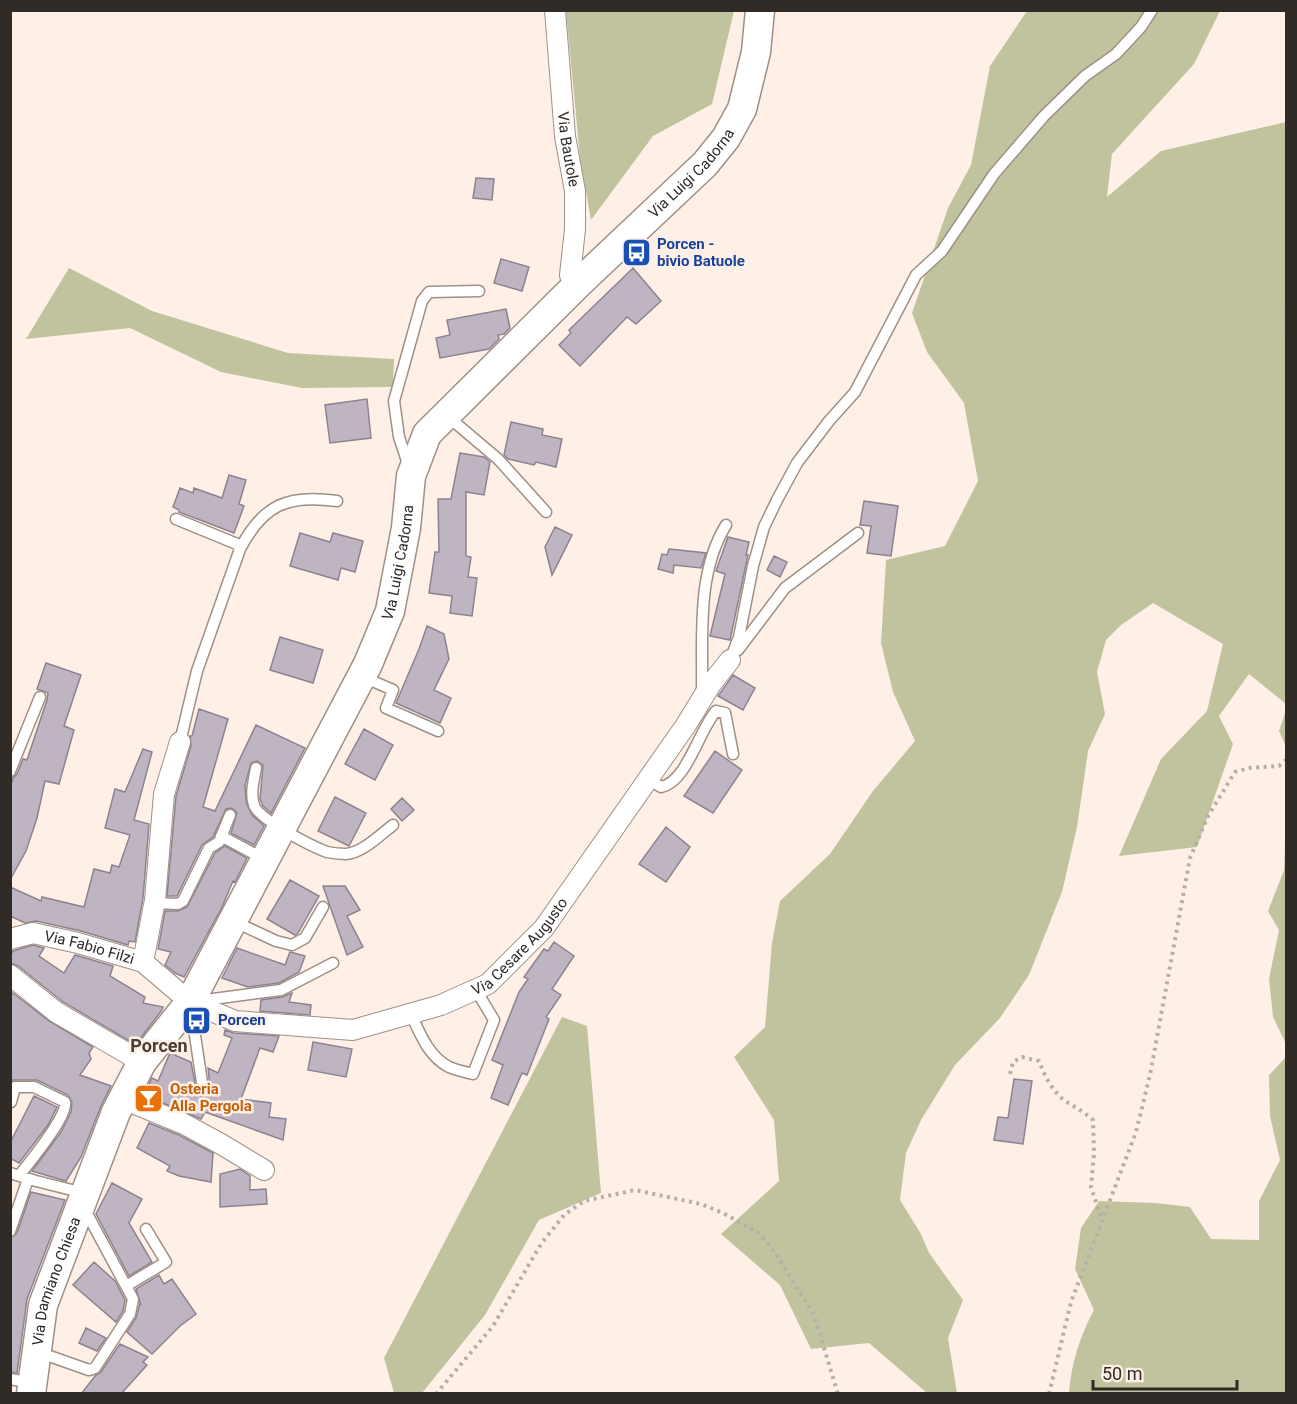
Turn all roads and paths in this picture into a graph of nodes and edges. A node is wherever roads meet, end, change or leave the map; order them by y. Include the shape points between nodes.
1 (555, 10) edge
2 (760, 10) edge
3 (1152, 10) edge
4 (579, 283) junction
5 (480, 291) dead end
6 (1287, 308) edge
7 (1287, 338) edge
8 (446, 415) junction
9 (411, 476) junction
10 (337, 501) dead end
11 (546, 512) dead end
12 (176, 519) dead end
13 (726, 525) dead end
14 (858, 533) dead end
15 (240, 549) junction
16 (730, 660) junction
17 (361, 676) junction
18 (40, 697) dead end
19 (701, 700) junction
20 (438, 731) dead end
21 (180, 742) joint
22 (733, 754) dead end
23 (1287, 760) edge
24 (256, 768) dead end
25 (10, 771) edge
26 (648, 779) junction
27 (230, 815) dead end
28 (393, 825) dead end
29 (281, 829) junction
30 (221, 836) junction
31 (265, 860) junction
32 (155, 903) junction
33 (322, 907) dead end
34 (232, 921) junction
35 (10, 939) edge
36 (143, 962) junction
37 (333, 963) dead end
38 (12, 979) edge
39 (476, 990) junction
40 (190, 1002) junction
41 (411, 1014) junction
42 (142, 1062) junction
43 (1010, 1074) dead end
44 (203, 1089) dead end
45 (123, 1099) junction
46 (11, 1102) edge
47 (264, 1170) dead end
48 (19, 1176) edge
49 (86, 1189) junction
50 (1102, 1218) junction
51 (146, 1229) dead end
52 (10, 1231) edge
53 (126, 1286) junction
54 (37, 1352) junction
55 (25, 1385) edge
56 (436, 1394) edge
57 (838, 1394) edge
58 (1049, 1394) edge

1 - 4 street, Via Bautole via 575,191 570,275
2 - 4 street, Via Luigi Cadorna via 756,52 742,108 726,138 705,164
3 - 16 lane via 1116,54 1085,76 1044,116 994,174 942,251 916,275 855,392 797,463 777,500 764,527 739,637
4 - 8 street, Via Luigi Cadorna
5 - 9 lane via 429,292 422,301 394,401 399,437
6 - 7 path
8 - 9 street, Via Luigi Cadorna via 427,434
8 - 11 lane via 498,459
9 - 17 street, Via Luigi Cadorna via 406,528 390,611
10 - 15 lane via 286,501 265,514
12 - 15 lane via 237,544
13 - 19 lane via 716,542 703,603
14 - 16 lane via 785,588
15 - 21 lane via 197,671
16 - 19 street, Via Cesare Augusto
17 - 20 lane via 393,690 386,708
17 - 29 street, Via Luigi Cadorna
18 - 25 lane
19 - 26 street, Via Cesare Augusto
21 - 32 street via 164,794
22 - 26 lane via 725,713 716,711 683,769 668,786 661,787
23 - 50 path via 1279,766 1235,772 1208,816 1190,858 1150,1075 1136,1132
24 - 29 lane via 254,807
26 - 39 street, Via Cesare Augusto via 544,928 488,984
27 - 30 lane
28 - 29 lane via 356,852 345,854 328,852
29 - 31 street, Via Luigi Cadorna
30 - 31 lane
30 - 32 lane via 209,848 183,901
31 - 34 street, Via Luigi Cadorna
32 - 36 street
33 - 34 lane via 305,938 292,945
34 - 40 street, Via Luigi Cadorna
35 - 36 street, Via Fabio Filzi via 33,933
36 - 40 street, Via Fabio Filzi
37 - 40 lane via 281,990
38 - 42 street via 56,1012
39 - 41 street, Via Cesare Augusto
39 - 41 lane via 494,1020 472,1074 449,1067 433,1055
40 - 41 street, Via Cesare Augusto via 236,1021 353,1030
40 - 42 street, Via Luigi Cadorna
40 - 44 lane
42 - 45 street, Via Luigi Cadorna
43 - 50 path via 1013,1062 1022,1057 1039,1061 1048,1082 1093,1120 1091,1186
45 - 47 street via 184,1124
45 - 49 street, Via Luigi Cadorna
46 - 48 lane via 15,1087 34,1087 65,1102 57,1122
48 - 49 lane
48 - 52 lane
49 - 53 lane
49 - 54 street, Via Damiano Chiesa via 43,1305
50 - 58 path via 1071,1302
51 - 53 lane via 166,1262
53 - 54 lane via 133,1299 130,1314 95,1368 89,1370
54 - 55 street, Via Damiano Chiesa
56 - 57 path via 493,1326 541,1244 564,1215 584,1201 635,1190 701,1204 757,1232 770,1245 813,1315

